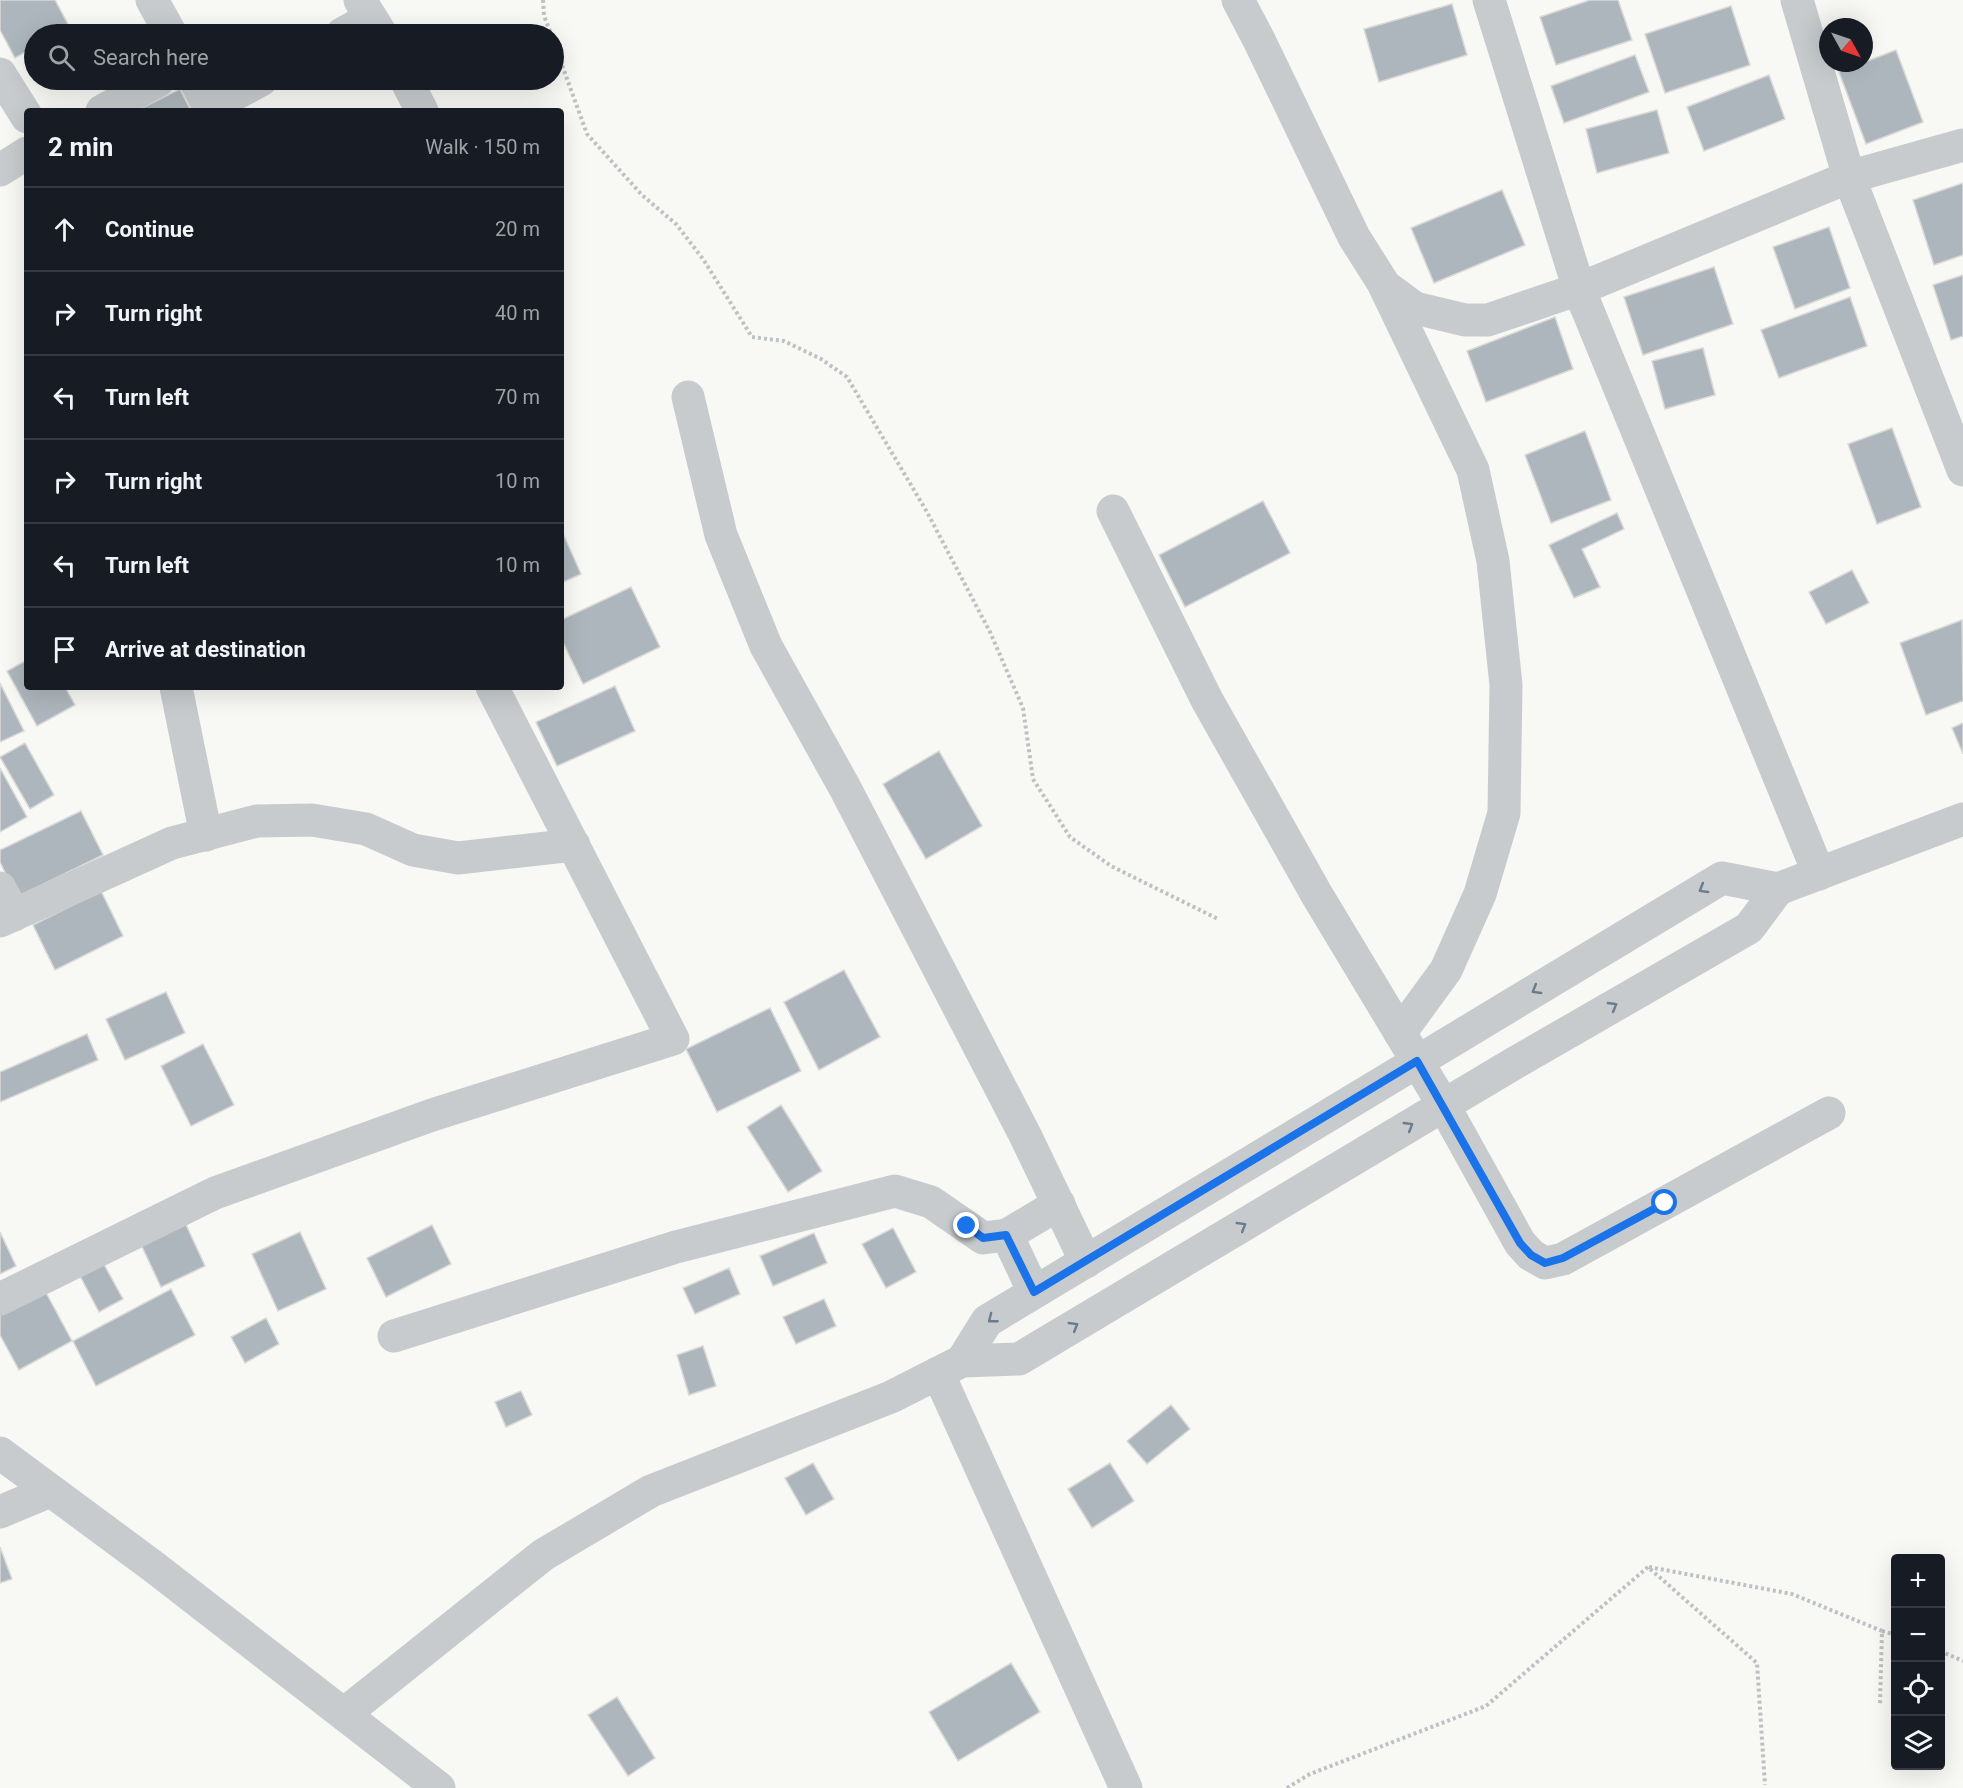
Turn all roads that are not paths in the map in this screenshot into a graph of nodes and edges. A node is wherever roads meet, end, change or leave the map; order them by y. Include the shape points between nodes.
1 (152, 0) edge
2 (1238, 0) edge
3 (1489, 0) edge
4 (1797, 0) edge
5 (165, 24) edge
6 (0, 74) edge
7 (141, 90) edge
8 (200, 90) edge
9 (244, 90) edge
10 (411, 90) edge
11 (108, 108) edge
12 (209, 108) edge
13 (213, 108) edge
14 (420, 108) edge
15 (24, 112) edge
16 (1963, 145) edge
17 (1850, 177) junction
18 (1385, 286) junction
19 (1579, 289) junction
20 (688, 397) dead end
21 (1963, 470) edge
22 (1113, 511) dead end
23 (177, 690) edge
24 (494, 690) edge
25 (1963, 819) edge
26 (206, 835) junction
27 (574, 845) junction
28 (1820, 874) junction
29 (1778, 889) junction
30 (5, 908) edge
31 (1400, 1033) junction
32 (1417, 1061) junction
33 (1444, 1106) junction
34 (1829, 1113) dead end
35 (1059, 1204) junction
36 (1006, 1235) junction
37 (1086, 1262) junction
38 (1034, 1292) junction
39 (0, 1299) edge
40 (394, 1336) dead end
41 (950, 1367) junction
42 (0, 1453) edge
43 (50, 1491) junction
44 (0, 1512) edge
45 (344, 1714) junction
46 (439, 1788) edge
47 (1126, 1788) edge

1 - 5 street
2 - 18 street via 1354,237
3 - 19 street
4 - 17 street
6 - 15 street
7 - 11 street
8 - 12 street
9 - 13 street
10 - 14 street
16 - 17 street
17 - 19 street
17 - 21 street
18 - 19 street via 1416,308 1477,320 1488,320
18 - 31 street via 1473,470 1494,561 1506,685 1504,813 1480,894 1446,970
19 - 28 street
20 - 35 street via 721,535 766,646 856,810
22 - 31 street via 1207,700
23 - 26 street
24 - 27 street
25 - 28 street
26 - 27 street via 257,821 312,820 366,829 413,850 458,858
26 - 30 street via 172,843
27 - 39 street via 673,1039 432,1115 215,1193
28 - 29 street
29 -> 32 street via 1722,878
33 -> 29 street via 1749,928
31 - 32 street
32 - 33 street
32 - 37 street
33 - 34 street via 1520,1243 1545,1263 1563,1258
41 -> 33 street via 1019,1359
35 - 36 street
35 - 37 street
36 - 38 street
36 - 40 street via 983,1238 931,1202 895,1191 676,1247
37 - 38 street
38 -> 41 street via 987,1321
41 - 45 street via 891,1397 651,1491 543,1555
41 - 47 street
42 - 43 street
43 - 44 street
43 - 45 street
45 - 46 street

